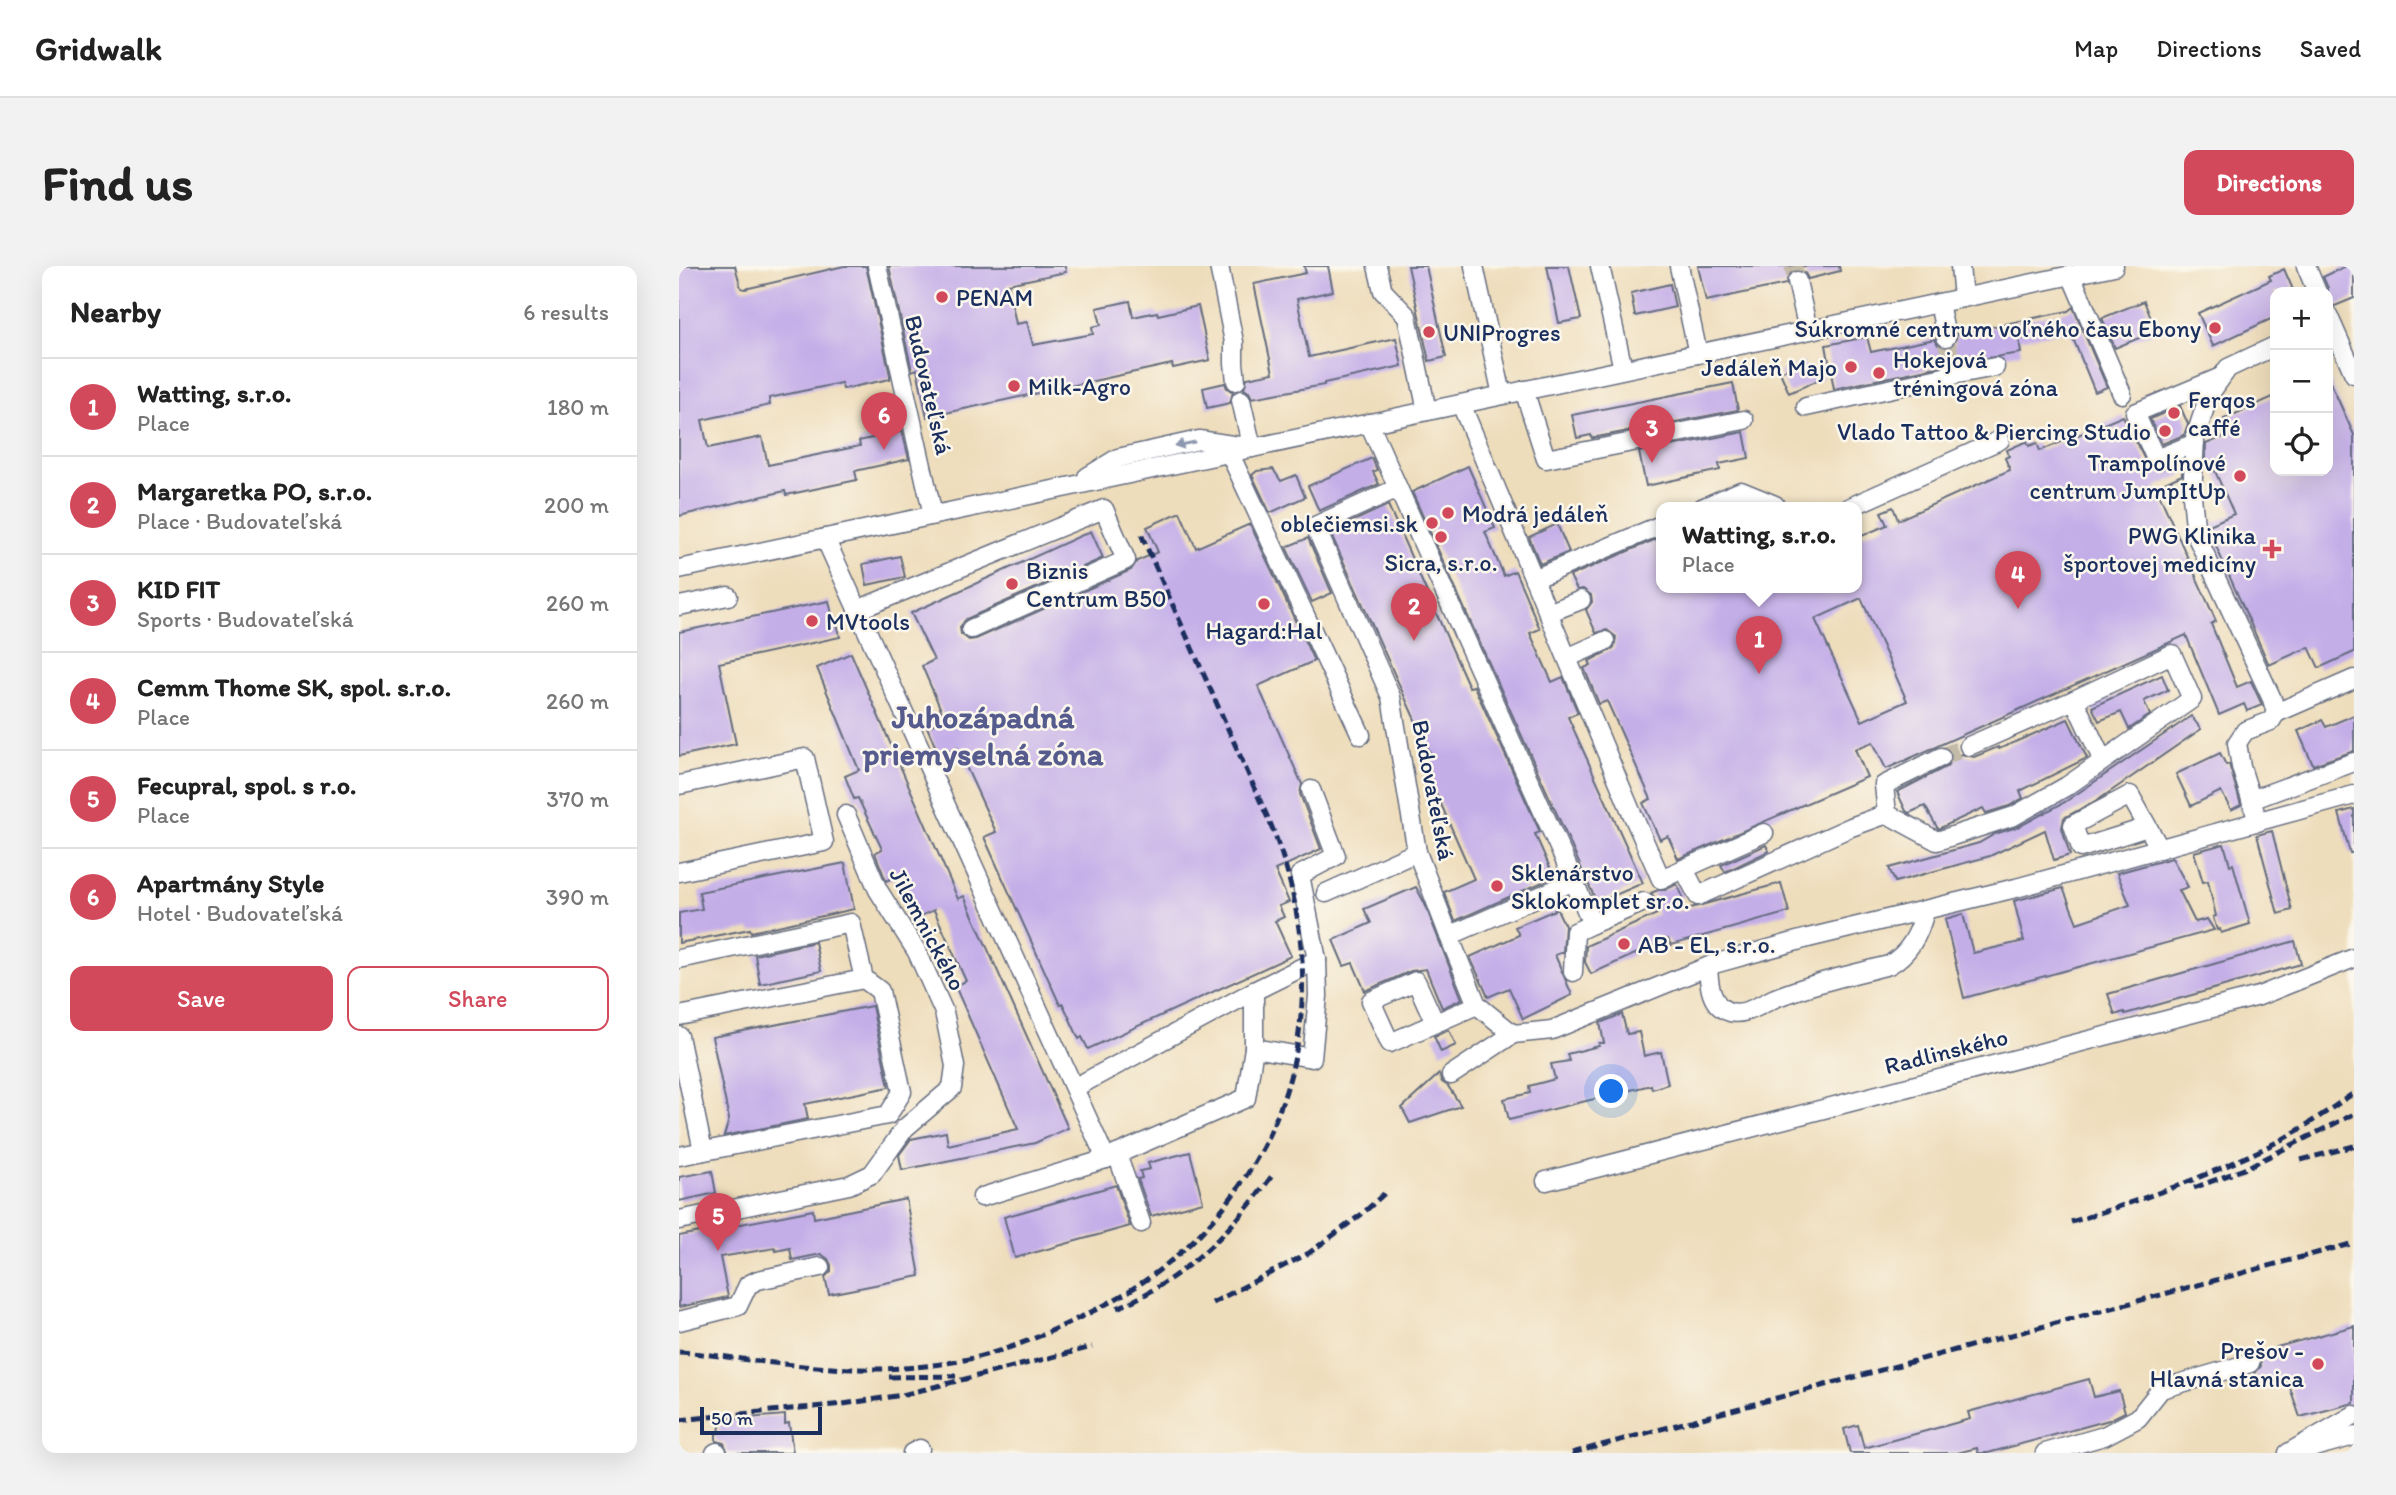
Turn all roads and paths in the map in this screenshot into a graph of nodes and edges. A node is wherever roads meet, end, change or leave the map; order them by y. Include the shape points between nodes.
1 (877, 266) edge
2 (1219, 266) edge
3 (1377, 266) edge
4 (1473, 266) edge
5 (1601, 266) edge
6 (1679, 266) edge
7 (1961, 266) edge
8 (2114, 266) edge
9 (2306, 266) edge
10 (2059, 273) edge
11 (1797, 281) tunnel mouth
12 (2316, 287) edge
13 (1949, 302) junction
14 (1816, 329) junction
15 (2333, 330) edge
16 (1946, 337) tunnel mouth
17 (2270, 348) edge
18 (1699, 354) junction
19 (1995, 367) dead end
20 (1623, 369) junction
21 (2354, 374) edge
22 (2221, 377) junction
23 (1237, 381) dead end
24 (1524, 390) junction
25 (2122, 394) dead end
26 (1501, 395) junction
27 (1241, 400) dead end
28 (1461, 404) junction
29 (1806, 407) dead end
30 (1427, 411) junction
31 (1744, 420) dead end
32 (1369, 423) junction
33 (2000, 440) dead end
34 (2195, 443) junction
35 (1252, 447) junction
36 (1230, 452) junction
37 (1073, 485) junction
38 (1398, 488) junction
39 (1716, 502) edge
40 (1768, 502) edge
41 (1860, 502) edge
42 (933, 515) junction
43 (1656, 527) edge
44 (825, 538) junction
45 (679, 569) edge
46 (1534, 579) junction
47 (728, 596) dead end
48 (1581, 600) dead end
49 (679, 606) edge
50 (857, 610) junction
51 (1548, 613) junction
52 (971, 629) dead end
53 (1605, 641) dead end
54 (1567, 658) junction
55 (2354, 679) edge
56 (2074, 700) junction
57 (2276, 713) junction
58 (1360, 735) dead end
59 (1969, 746) tunnel mouth
60 (1941, 757) tunnel mouth
61 (2103, 761) junction
62 (2354, 762) edge
63 (679, 785) edge
64 (1311, 790) dead end
65 (2354, 795) edge
66 (2251, 800) junction
67 (1887, 814) junction
68 (846, 815) dead end
69 (2258, 822) junction
70 (2148, 827) dead end
71 (1764, 833) dead end
72 (2160, 849) junction
73 (1416, 852) junction
74 (1684, 869) junction
75 (679, 873) edge
76 (1574, 881) junction
77 (1326, 893) dead end
78 (1644, 901) dead end
79 (1925, 910) junction
80 (1593, 924) junction
81 (1450, 936) junction
82 (679, 958) edge
83 (2354, 958) edge
84 (1317, 960) junction
85 (1708, 967) junction
86 (1573, 971) dead end
87 (864, 979) junction
88 (1254, 991) junction
89 (1477, 1004) junction
90 (679, 1016) edge
91 (1434, 1023) dead end
92 (1513, 1034) junction
93 (679, 1036) edge
94 (1254, 1048) junction
95 (1451, 1075) dead end
96 (1074, 1088) junction
97 (703, 1151) junction
98 (679, 1156) edge
99 (1112, 1157) junction
100 (1546, 1181) dead end
101 (982, 1196) dead end
102 (679, 1220) edge
103 (1141, 1223) dead end
104 (820, 1267) dead end
105 (679, 1321) edge
106 (2250, 1363) dead end
107 (2354, 1415) edge
108 (2354, 1436) edge
109 (2315, 1450) edge
110 (2045, 1453) edge
111 (2290, 1453) edge

1 - 42 street, Budovateľská
2 - 23 street
3 - 30 street via 1383,291 1407,316
4 - 26 street
5 - 20 street
6 - 18 street
7 - 13 street
8 - 10 street
9 - 12 street
10 - 13 street
10 - 25 street
11 - 14 street
13 - 14 street
13 - 16 street
14 - 18 street
15 - 21 street
17 - 22 street via 2228,368
18 - 20 street
19 - 29 street via 1952,372
20 - 24 street
22 - 34 street via 2209,395
22 - 34 street via 2135,413 2156,459
24 - 26 street
24 - 31 street via 1546,459
26 - 28 street
27 - 35 street
28 - 30 street
28 - 46 street
30 - 32 street
32 - 35 street
32 - 38 street
33 - 41 street
34 - 57 street via 2192,496 2196,535
35 - 36 street
35 -> 37 street via 1199,440 1118,458
36 - 37 street
36 - 58 street
37 - 42 street
38 - 73 street, Budovateľská via 1315,526 1391,697
38 - 76 street
39 - 40 street via 1741,491
42 - 44 street
43 - 46 street
44 - 45 street
44 - 50 street
46 - 51 street
47 - 49 street
48 - 51 street
50 - 52 street via 1104,509 1126,560
50 - 96 street
51 - 54 street
53 - 54 street
54 - 74 street via 1661,879
55 - 57 street
56 - 59 street
56 - 61 street
56 - 61 street via 2172,654 2192,699
57 - 66 street via 2271,721 2245,731 2237,743
60 - 67 street via 1884,785
61 - 67 street via 2014,816 1937,841
62 - 66 street
63 - 75 street via 805,758 824,842
64 - 84 street via 1336,856 1300,875
65 - 69 street
66 - 69 street
67 - 74 street via 1698,896
68 - 102 street, Jilemnického via 877,890 917,952 944,1012 955,1066 952,1088 905,1128 872,1174 860,1180
69 - 72 street
70 - 72 street
71 - 74 street
72 - 79 street
73 - 77 street
73 - 81 street, Budovateľská
76 - 80 street
76 - 81 street
78 - 80 street
79 - 85 street
79 - 85 street via 1916,937 1901,959 1794,990 1746,1011 1732,1013 1712,997
80 - 86 street via 1575,932
81 - 89 street, Budovateľská
82 - 87 street via 851,923
83 - 100 street, Radlinského via 2259,996
84 - 88 street
84 - 94 street via 1312,1058
85 - 92 street via 1552,1030
87 - 90 street
87 - 97 street via 880,991 902,1092 888,1115
88 - 94 street
88 - 96 street
89 - 91 street
89 - 92 street
92 - 95 street
93 - 97 street
94 - 99 street via 1246,1098
96 - 99 street
97 - 98 street
99 - 101 street
99 - 103 street
104 - 105 street via 758,1280 748,1284 738,1306
106 - 110 street via 2161,1388 2138,1418 2104,1436
107 - 111 street
108 - 109 street
109 - 111 street

